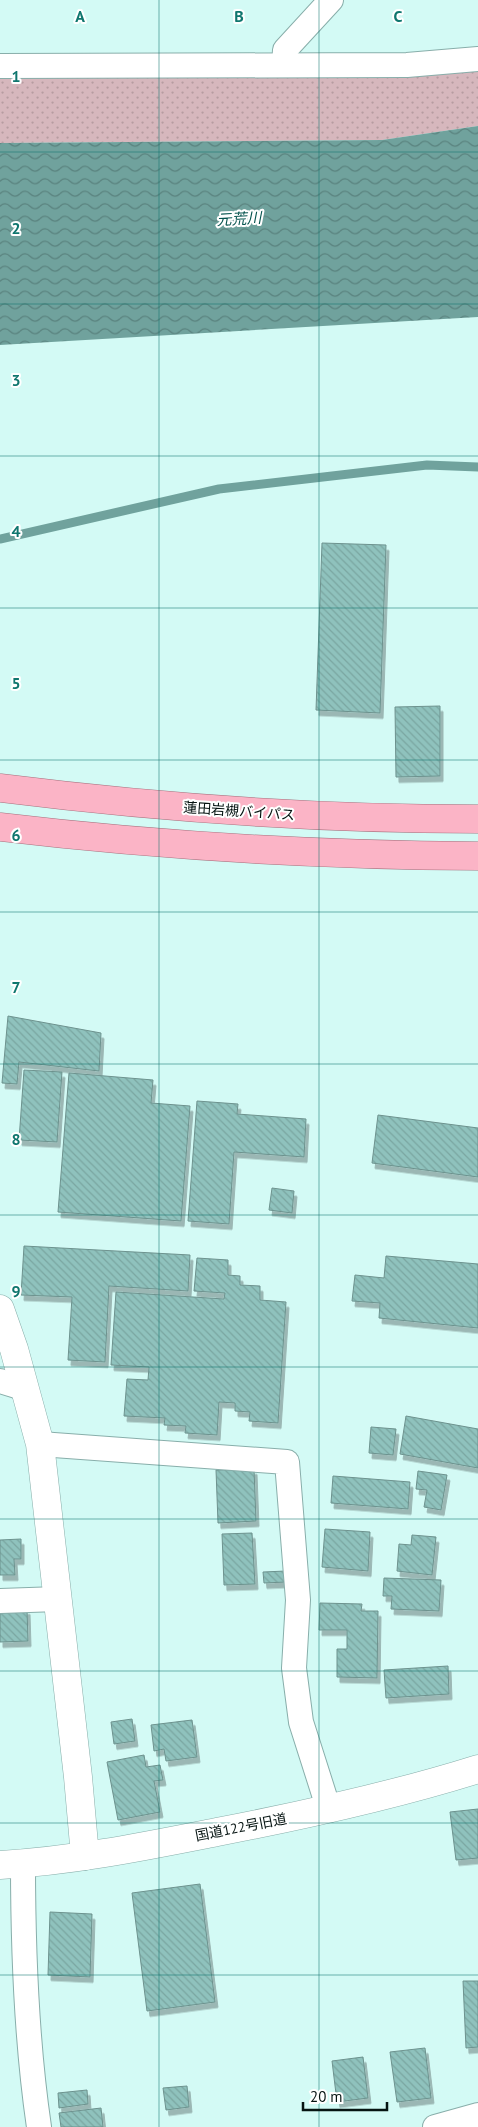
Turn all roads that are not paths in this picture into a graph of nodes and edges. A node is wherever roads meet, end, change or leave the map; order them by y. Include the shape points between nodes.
1 (330, 0) edge
2 (478, 60) edge
3 (284, 65) junction
4 (0, 66) edge
5 (0, 788) edge
6 (478, 819) edge
7 (0, 827) edge
8 (478, 856) edge
9 (0, 1310) edge
10 (11, 1384) edge
11 (40, 1444) junction
12 (58, 1599) junction
13 (0, 1601) edge
14 (478, 1769) edge
15 (329, 1810) junction
16 (85, 1856) junction
17 (11, 1864) edge
18 (478, 2115) edge
19 (39, 2127) edge
20 (436, 2127) edge

1 - 3 street via 285,50
2 - 3 street via 407,65
3 - 4 street
5 - 6 highway, 蓮田岩槻バイパス via 110,802 252,812 381,819
7 - 8 highway via 115,841 252,850 378,856
9 - 10 street via 14,1349
10 - 11 street
11 - 12 street
11 - 15 street via 287,1462 298,1600 294,1668 300,1713
12 - 13 street
12 - 16 street
14 - 15 street, 国道122号旧道
15 - 16 street, 国道122号旧道
16 - 17 street, 国道122号旧道
17 - 19 street
18 - 20 street

